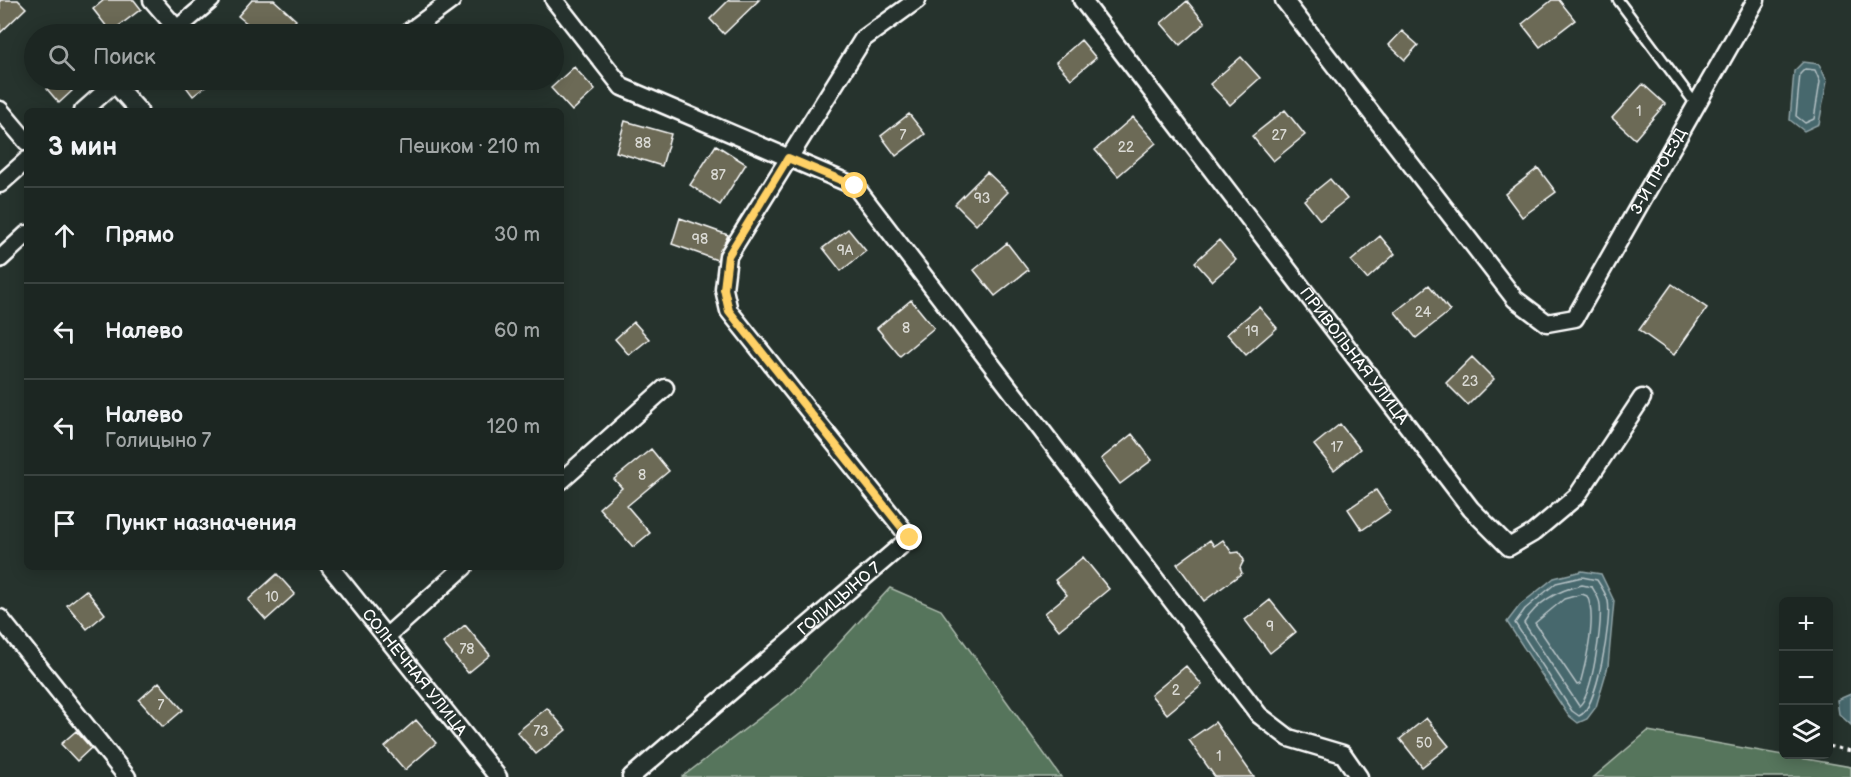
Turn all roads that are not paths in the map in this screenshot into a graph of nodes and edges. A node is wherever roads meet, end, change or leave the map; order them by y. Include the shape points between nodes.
1 (152, 0) edge
2 (211, 0) edge
3 (452, 0) edge
4 (554, 0) edge
5 (917, 0) edge
6 (1082, 0) edge
7 (1284, 0) edge
8 (1618, 0) edge
9 (1756, 0) edge
10 (168, 24) edge
11 (183, 24) edge
12 (420, 24) edge
13 (106, 90) edge
14 (123, 90) edge
15 (1698, 107) junction
16 (86, 108) edge
17 (137, 108) edge
18 (0, 110) edge
19 (24, 138) edge
20 (788, 158) junction
21 (24, 163) edge
22 (0, 184) edge
23 (24, 237) edge
24 (0, 259) edge
25 (665, 388) dead end
26 (1642, 398) dead end
27 (564, 478) edge
28 (332, 570) edge
29 (461, 570) edge
30 (0, 618) edge
31 (386, 637) junction
32 (128, 777) edge
33 (498, 777) edge
34 (631, 777) edge
35 (1359, 777) edge

1 - 10 street
2 - 11 street
3 - 12 street
4 - 20 street via 622,87
5 - 20 street via 863,39
6 - 26 street, ПРИВОЛЬНАЯ УЛИЦА via 1471,509 1509,547 1533,533 1577,496
7 - 15 street, 3-Й ПРОЕЗД via 1515,299 1546,323 1575,318
8 - 15 lane
9 - 15 street, 3-Й ПРОЕЗД
13 - 16 street
14 - 17 street
18 - 19 street
20 - 34 street, ГОЛИЦЫНО 7 via 728,256 724,289 729,311 910,538
20 - 35 street via 855,186 1259,715 1288,738 1343,754
21 - 22 street
23 - 24 street
25 - 27 street
28 - 31 street, СОЛНЕЧНАЯ УЛИЦА
29 - 31 street
30 - 32 street
31 - 33 street, СОЛНЕЧНАЯ УЛИЦА

